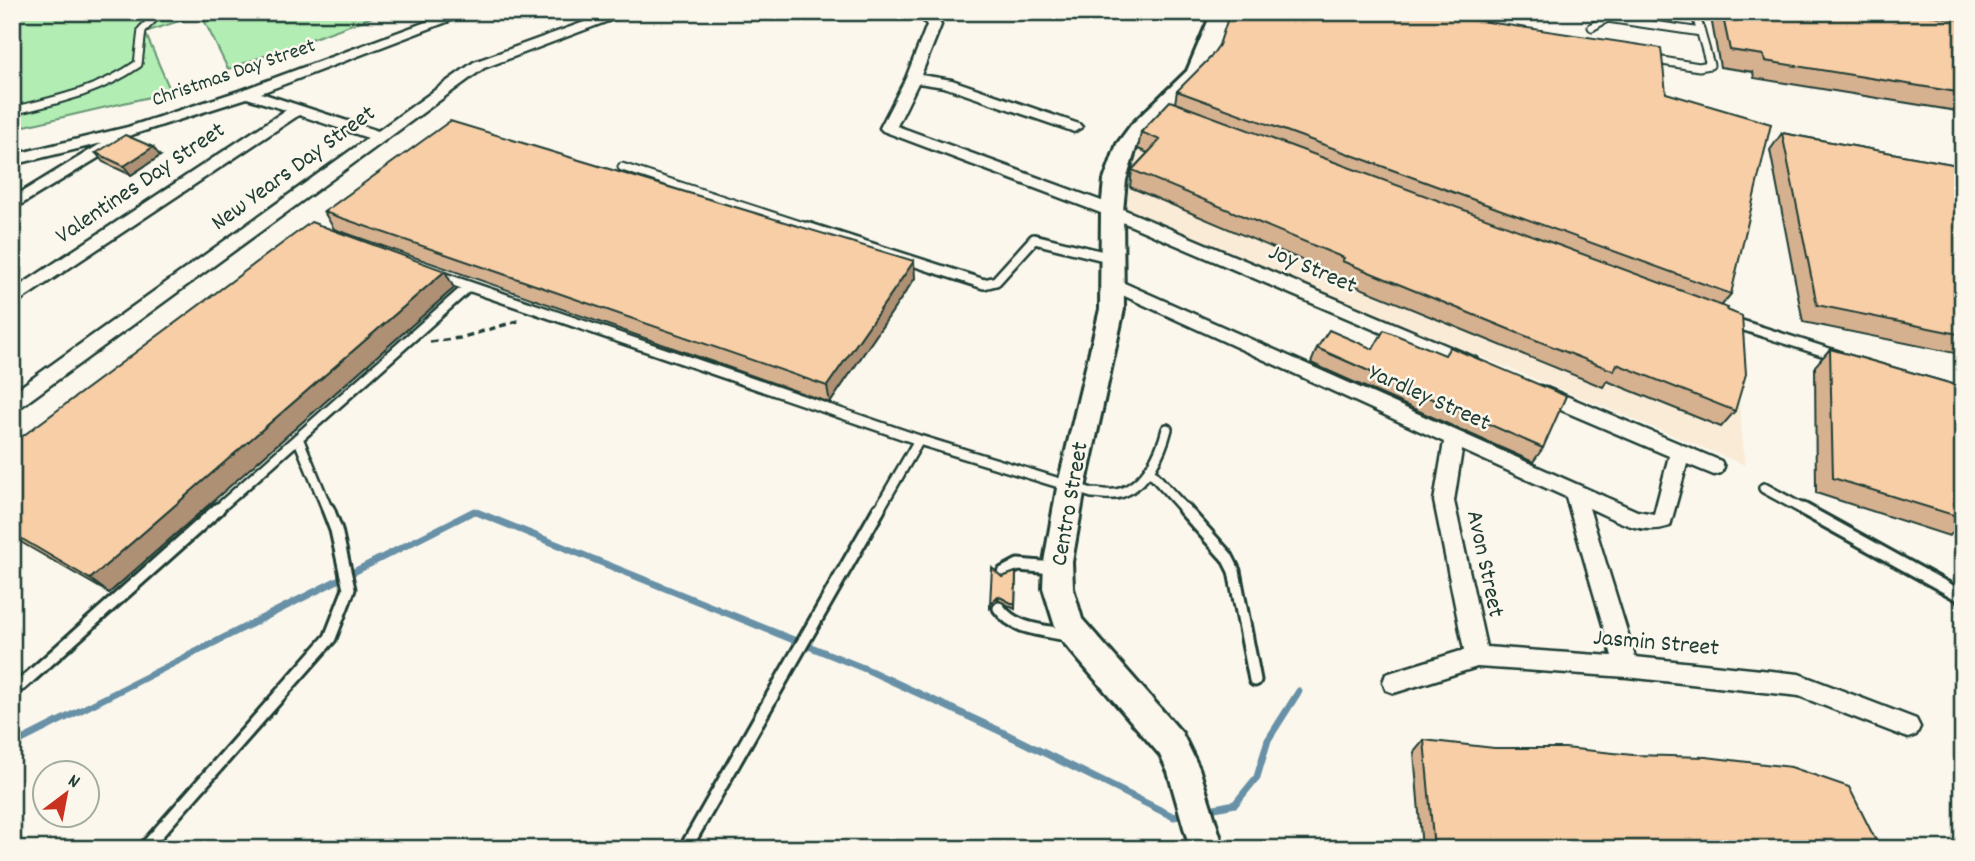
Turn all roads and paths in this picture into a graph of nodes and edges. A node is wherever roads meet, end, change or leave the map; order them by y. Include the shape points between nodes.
1 (160, 12) edge
2 (466, 12) edge
3 (625, 12) edge
4 (924, 12) edge
5 (1221, 12) edge
6 (1485, 12) edge
7 (1695, 12) edge
8 (1592, 27) dead end
9 (1459, 29) edge
10 (1471, 31) junction
11 (1701, 32) junction
12 (1485, 33) edge
13 (1646, 59) edge
14 (913, 78) junction
15 (247, 93) junction
16 (298, 109) junction
17 (12, 111) edge
18 (1074, 127) dead end
19 (132, 131) junction
20 (379, 135) junction
21 (12, 160) edge
22 (622, 167) dead end
23 (12, 205) edge
24 (1112, 211) junction
25 (1113, 271) junction
26 (429, 273) edge
27 (468, 287) junction
28 (12, 300) edge
29 (542, 312) junction
30 (1726, 321) edge
31 (403, 344) junction
32 (1842, 357) edge
33 (1490, 372) edge
34 (1528, 388) edge
35 (12, 403) edge
36 (1167, 429) dead end
37 (298, 438) junction
38 (1454, 439) junction
39 (919, 440) junction
40 (1680, 452) junction
41 (1713, 467) dead end
42 (1149, 470) junction
43 (1071, 488) junction
44 (1764, 488) dead end
45 (1575, 494) junction
46 (1058, 568) junction
47 (1003, 573) edge
48 (1963, 597) edge
49 (999, 608) dead end
50 (1080, 638) junction
51 (1477, 657) junction
52 (1627, 667) junction
53 (1255, 680) dead end
54 (1394, 682) dead end
55 (21, 685) dead end
56 (1909, 727) dead end
57 (144, 849) edge
58 (685, 849) edge
59 (1207, 849) edge

1 - 17 lane via 142,30 138,64 120,78 95,90
2 - 15 street, Christmas Day Street
3 - 20 street, New Years Day Street via 479,65
4 - 14 street via 934,25
5 - 24 main road, Centro Street via 1199,67 1166,111 1127,144 1115,180
6 - 10 lane
7 - 11 lane
8 - 11 lane via 1608,18
9 - 10 lane
10 - 12 lane
11 - 13 lane via 1710,65
14 - 18 street via 947,83
14 - 24 street, Joy Street via 888,128
15 - 16 street
15 - 19 street, Christmas Day Street
16 - 20 street
16 - 28 street, Valentines Day Street
19 - 21 street, Christmas Day Street
19 - 23 street
20 - 35 street, New Years Day Street
22 - 25 lane via 984,284 996,281 1034,239
24 - 25 main road, Centro Street
24 - 33 street, Joy Street
25 - 38 street, Yardley Street
25 - 43 main road, Centro Street via 1112,309
26 - 27 lane
27 - 29 lane
27 - 31 lane
29 - 31 path via 460,338
29 - 39 lane
30 - 32 lane
31 - 37 lane
34 - 40 street
36 - 42 lane
37 - 55 lane
37 - 57 lane via 335,530 349,589 330,638
38 - 45 street, Yardley Street
38 - 51 street, Avon Street via 1444,501
39 - 43 lane
39 - 58 lane
40 - 41 street
40 - 45 street, Yardley Street via 1663,520 1634,519
42 - 43 lane via 1118,494
42 - 53 lane via 1234,570
43 - 46 main road, Centro Street
44 - 48 lane
45 - 52 street
46 - 47 lane via 1018,565
46 - 50 main road, Centro Street via 1063,609
49 - 50 lane via 1007,620 1017,624
50 - 59 main road, Centro Street via 1171,744 1183,768
51 - 52 street, Jasmin Street
51 - 54 street, Jasmin Street
52 - 56 street, Jasmin Street via 1799,685

